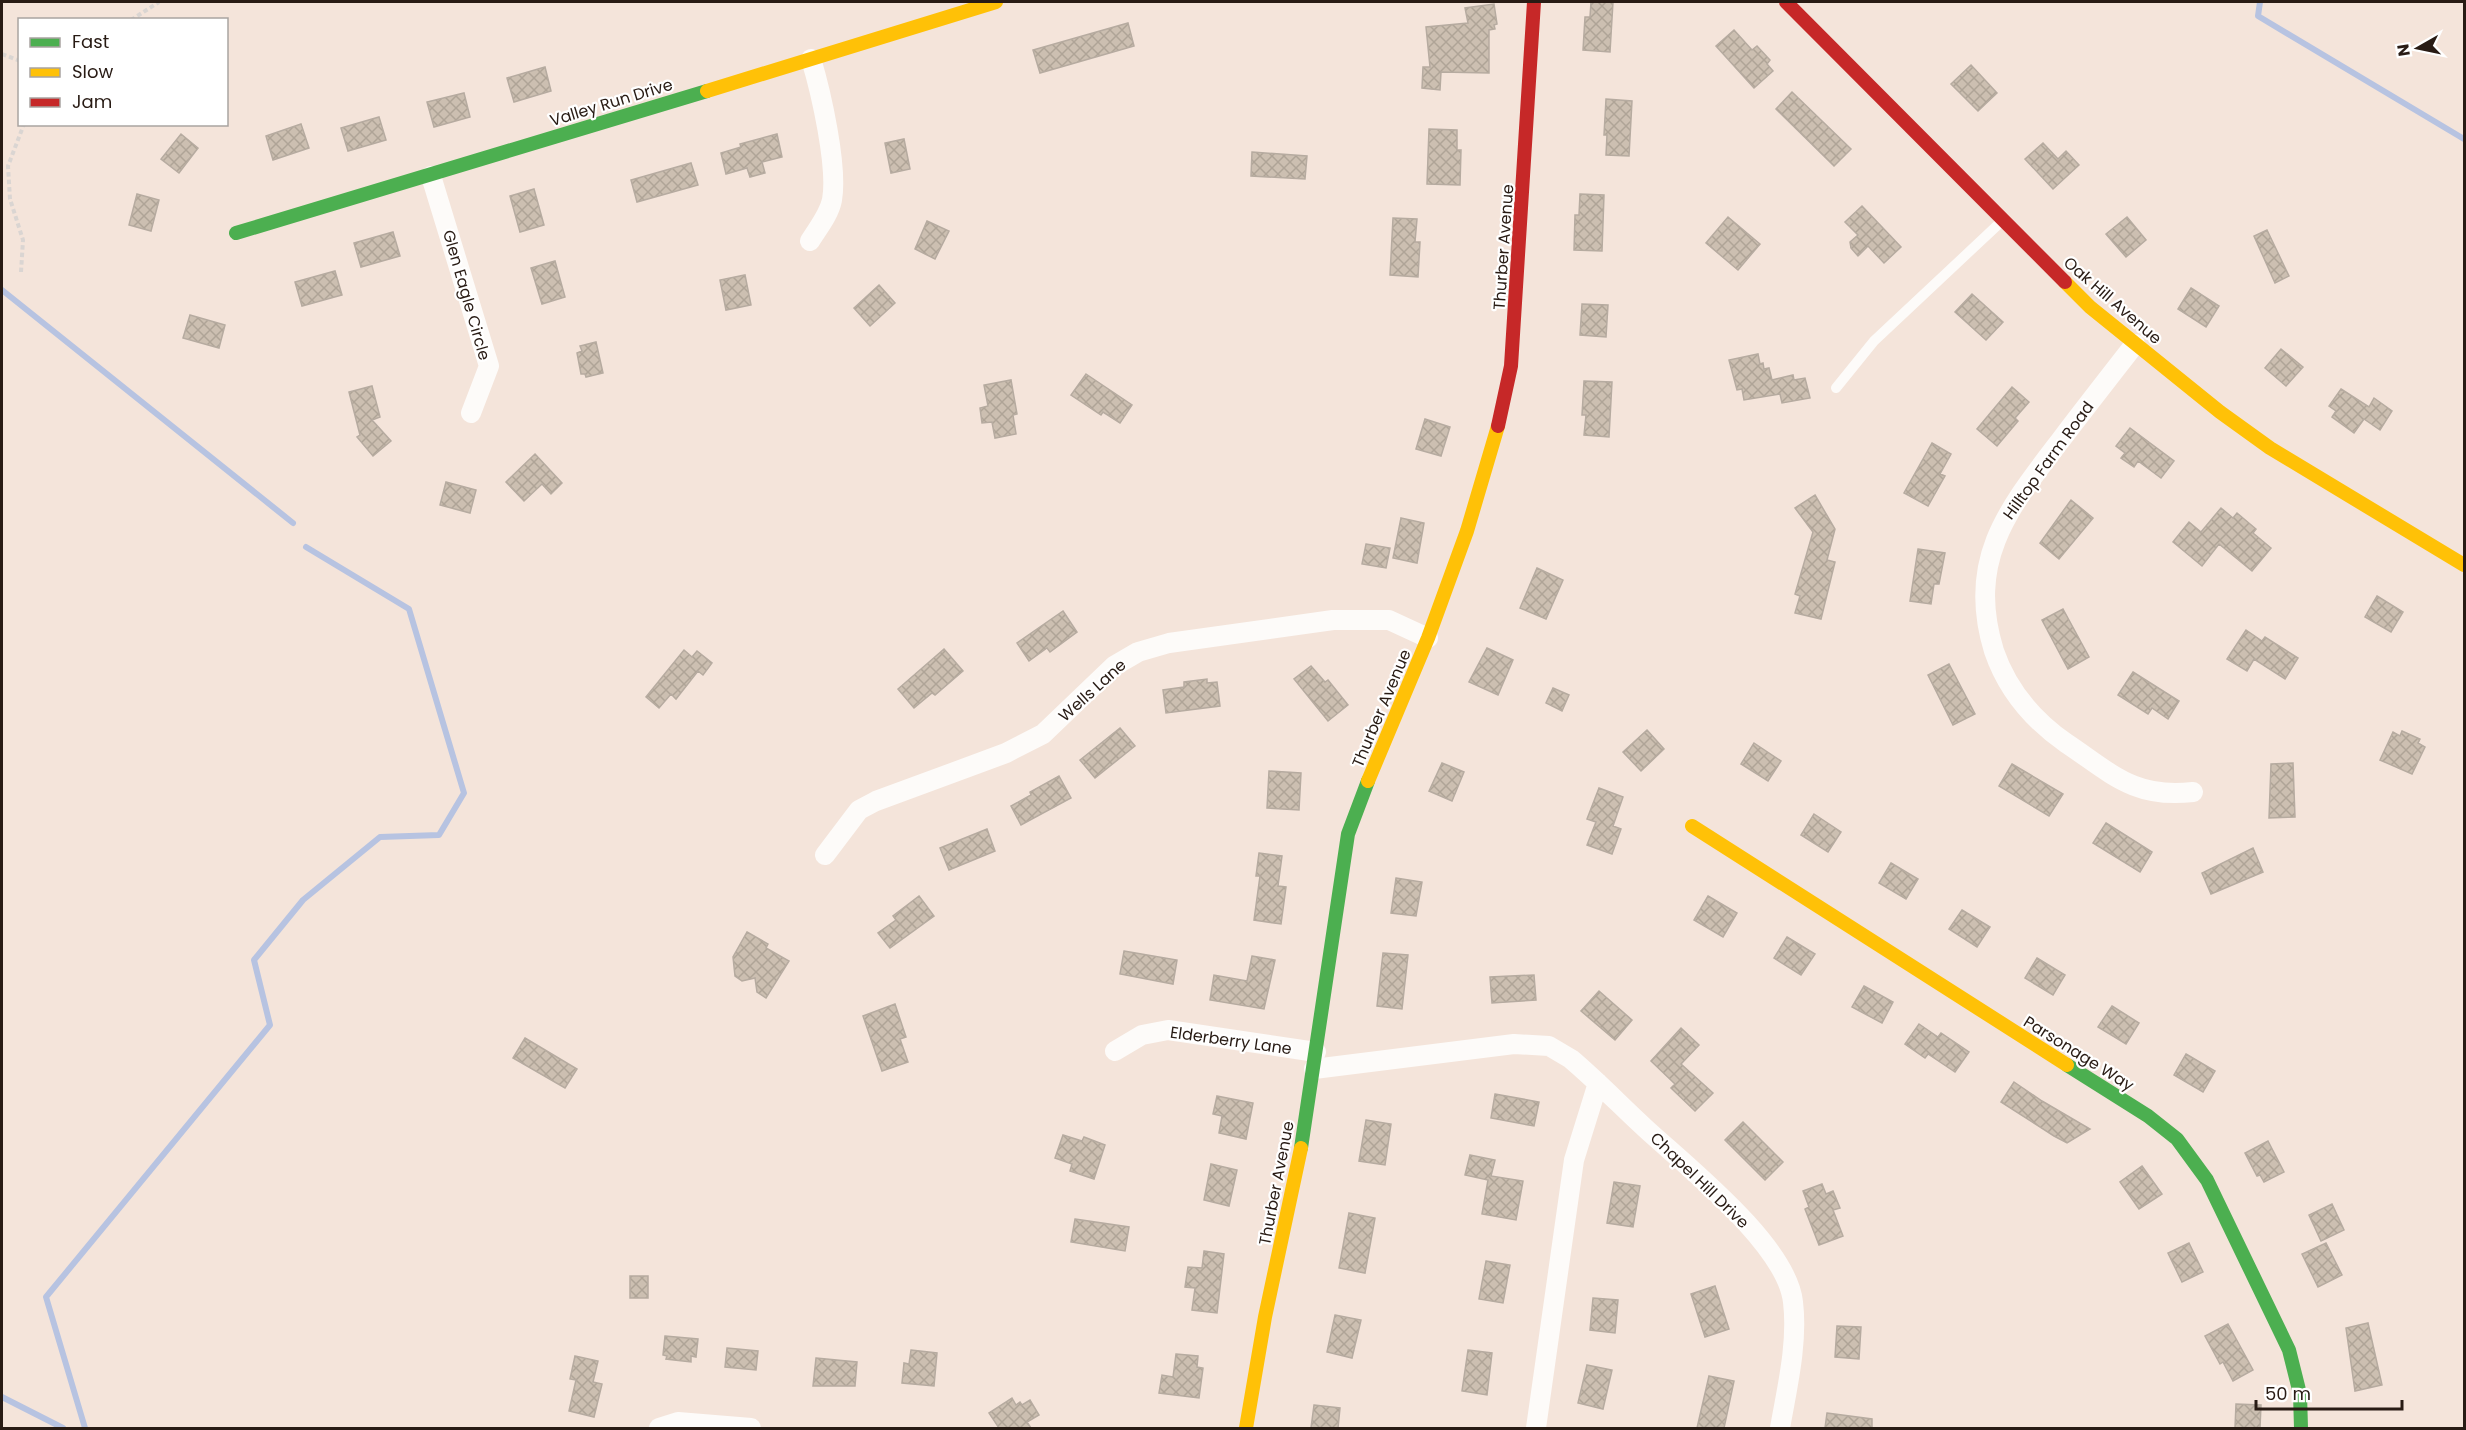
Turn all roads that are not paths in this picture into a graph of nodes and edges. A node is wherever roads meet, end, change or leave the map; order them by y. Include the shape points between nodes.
1 (996, 2) edge
2 (1534, 2) edge
3 (1786, 2) edge
4 (811, 59) junction
5 (431, 176) junction
6 (2003, 220) junction
7 (236, 233) dead end
8 (810, 241) dead end
9 (2135, 344) junction
10 (1836, 388) dead end
11 (471, 413) dead end
12 (2464, 565) edge
13 (1428, 638) junction
14 (2193, 792) dead end
15 (1692, 826) dead end
16 (825, 855) dead end
17 (1115, 1051) dead end
18 (1315, 1061) junction
19 (1598, 1083) junction
20 (659, 1428) edge
21 (751, 1428) edge
22 (1246, 1428) edge
23 (1536, 1428) edge
24 (1780, 1428) edge
25 (2301, 1428) edge

1 - 4 street, Valley Run Drive
2 - 13 street, Thurber Avenue via 1511,366 1467,531
3 - 6 street, Oak Hill Avenue
4 - 5 street, Valley Run Drive
4 - 8 street via 823,100 833,185 826,215
5 - 7 street, Valley Run Drive
5 - 11 street, Glen Eagle Circle via 489,366
6 - 9 street, Oak Hill Avenue via 2091,307
6 - 10 lane via 1874,341
9 - 12 street, Oak Hill Avenue via 2270,448
9 - 14 street, Hilltop Farm Road via 2007,512 1989,562 1987,620 1996,657 2014,692 2053,734 2127,784 2161,794
13 - 16 street, Wells Lane via 1389,620 1351,620 1169,643 1138,652 1114,666 1043,734 1006,753 860,810
13 - 18 street, Thurber Avenue via 1348,834
15 - 25 street, Parsonage Way via 2148,1116 2177,1139 2207,1180 2282,1333 2298,1379
17 - 18 street, Elderberry Lane via 1142,1035 1168,1030
18 - 19 street, Chapel Hill Drive via 1535,1044 1559,1050
18 - 22 street, Thurber Avenue
19 - 23 street via 1574,1160
19 - 24 street, Chapel Hill Drive via 1742,1218 1782,1270 1790,1286 1794,1313 1792,1355
20 - 21 street via 678,1422

